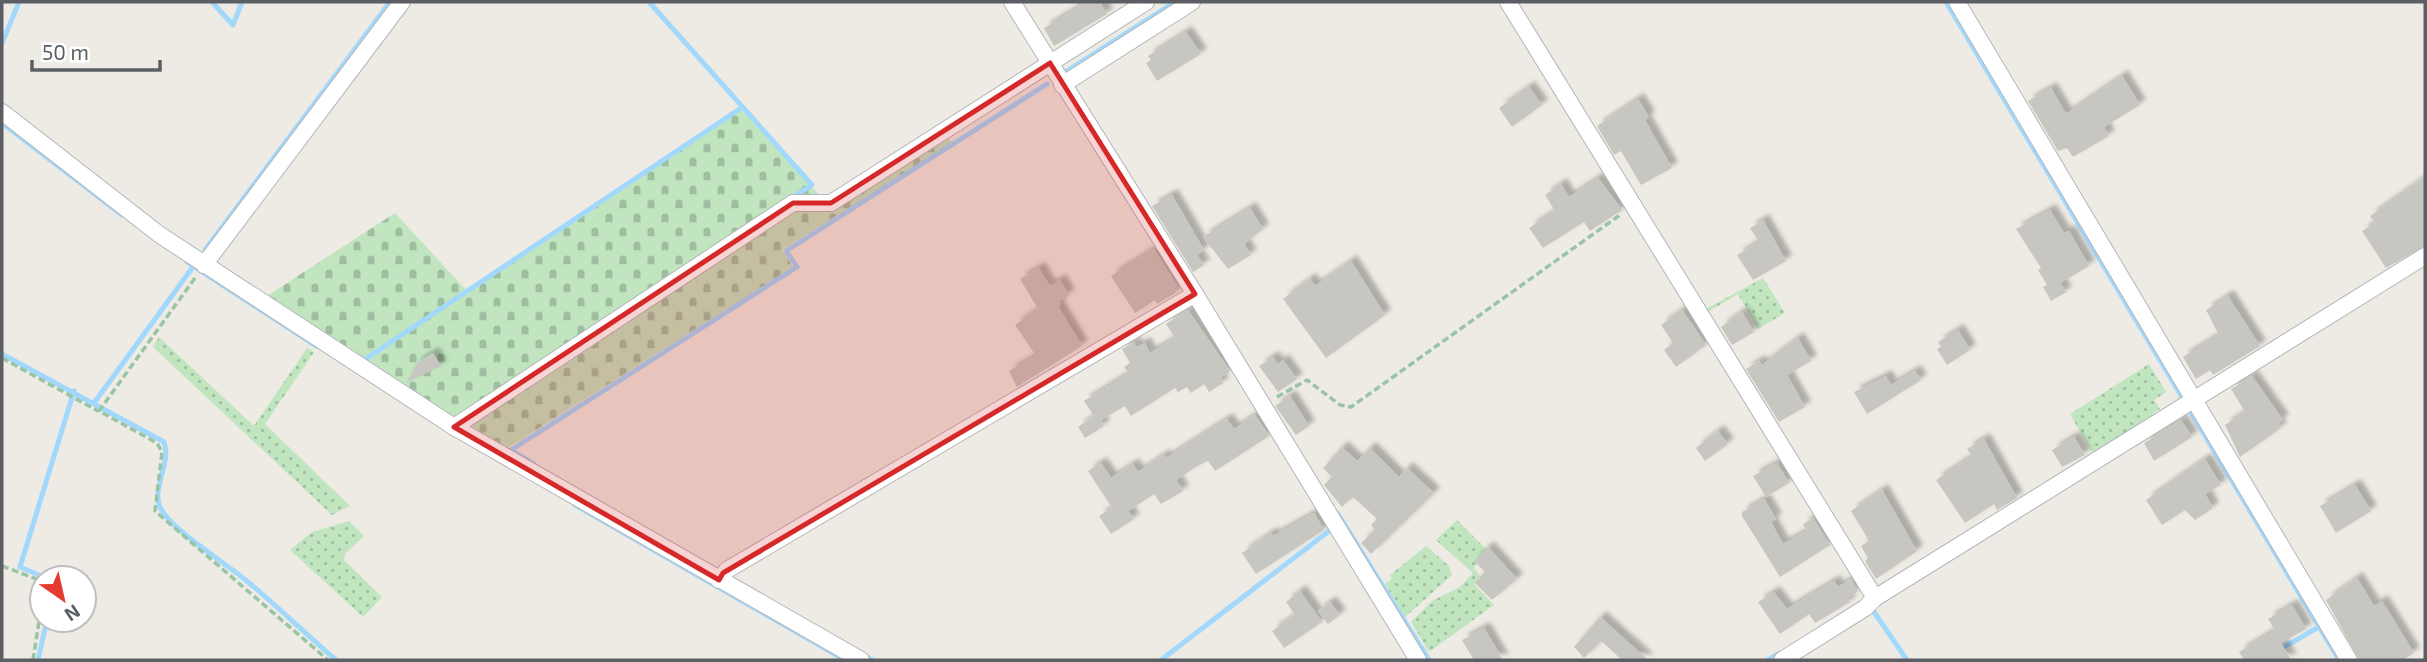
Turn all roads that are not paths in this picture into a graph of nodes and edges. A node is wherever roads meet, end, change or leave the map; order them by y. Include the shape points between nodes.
1 (402, 2) edge
2 (1012, 2) edge
3 (1146, 2) edge
4 (1192, 2) edge
5 (1508, 2) edge
6 (1957, 2) edge
7 (1054, 61) junction
8 (1067, 82) junction
9 (2, 112) edge
10 (2425, 256) edge
11 (201, 270) junction
12 (1195, 294) junction
13 (2190, 404) junction
14 (454, 427) junction
15 (721, 576) junction
16 (1875, 598) junction
17 (861, 660) edge
18 (1418, 660) edge
19 (1782, 660) edge
20 (2349, 660) edge

1 - 11 street
2 - 7 street
3 - 7 street
4 - 8 street
5 - 16 street
6 - 13 street
7 - 8 street
7 - 14 street via 831,203 793,203
8 - 12 street
9 - 11 street
10 - 13 street
11 - 14 street
12 - 15 street
12 - 18 street
13 - 16 street
13 - 20 street
14 - 15 street
15 - 17 street
16 - 19 street

